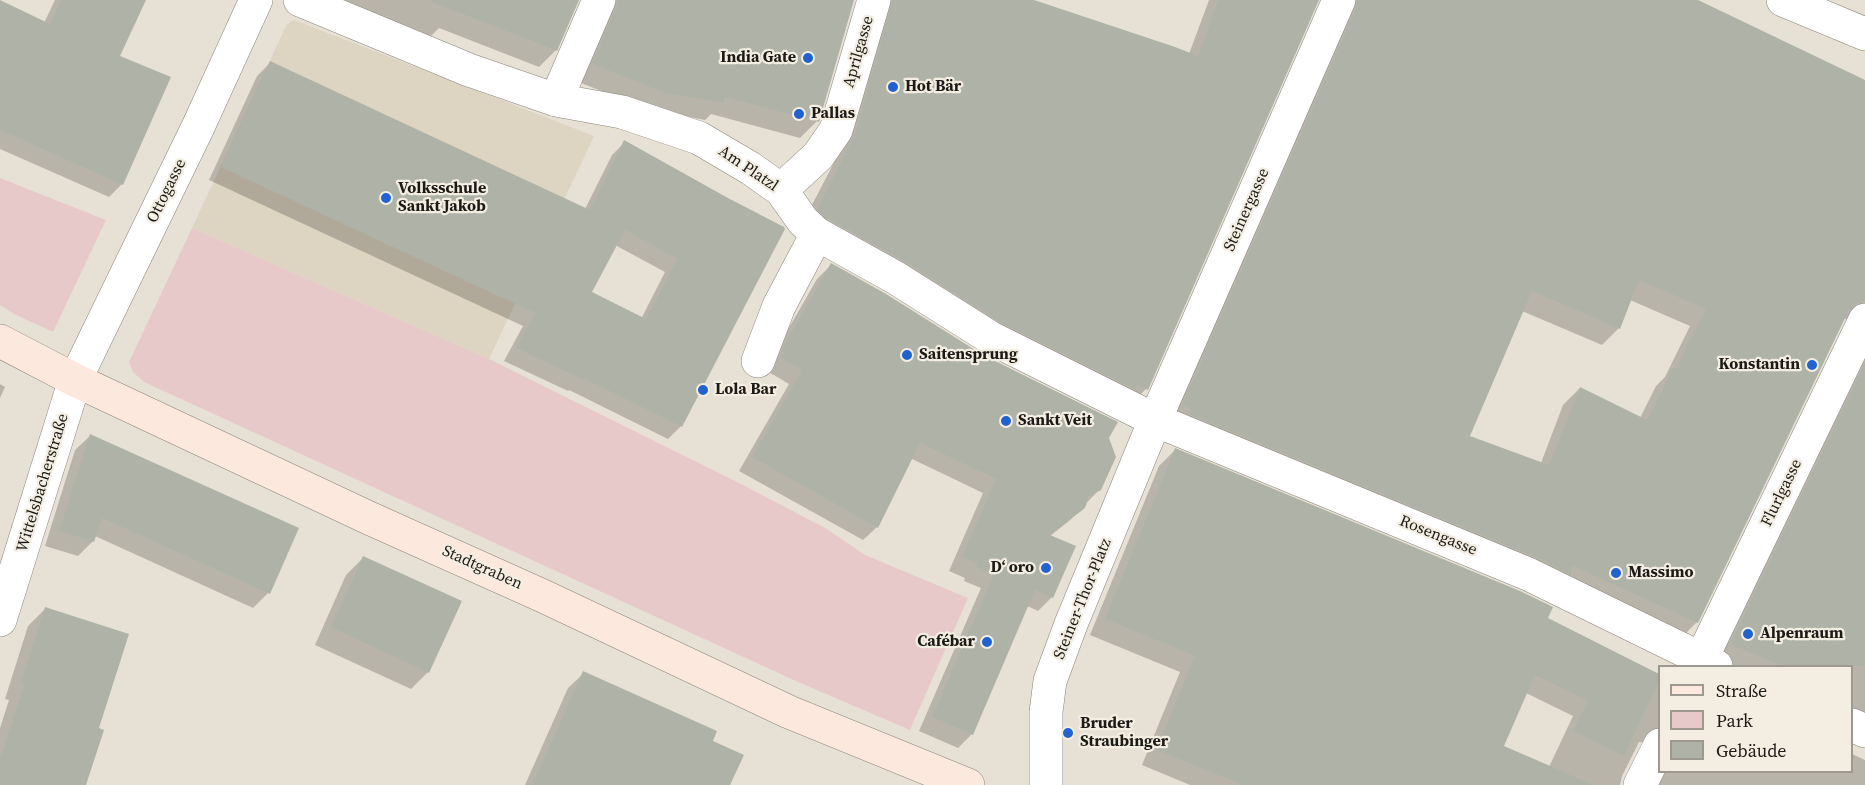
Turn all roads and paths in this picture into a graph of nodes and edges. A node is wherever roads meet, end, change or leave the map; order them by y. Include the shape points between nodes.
1 (256, 0) edge
2 (300, 0) edge
3 (599, 0) edge
4 (874, 0) edge
5 (1339, 0) edge
6 (1783, 0) edge
7 (1865, 34) edge
8 (556, 100) junction
9 (781, 190) junction
10 (817, 234) junction
11 (1865, 320) edge
12 (0, 341) edge
13 (758, 361) dead end
14 (75, 380) junction
15 (1155, 420) junction
16 (0, 620) edge
17 (1705, 664) edge
18 (1658, 747) edge
19 (968, 785) edge
20 (1046, 785) edge
21 (1640, 785) edge

1 - 14 street, Ottogasse
2 - 8 street, Am Platzl via 469,70
3 - 8 street
4 - 9 street, Aprilgasse via 836,130 818,156
5 - 15 street, Steinergasse
6 - 7 street
8 - 9 street, Am Platzl via 622,112 699,138
9 - 10 street, Am Platzl
10 - 13 street via 779,306
10 - 15 street, Am Platzl via 991,338
11 - 17 street, Flurlgasse
12 - 14 main road, Stadtgraben
14 - 16 street, Wittelsbacherstraße
14 - 19 main road, Stadtgraben via 789,712
15 - 17 street, Rosengasse via 1528,573
15 - 20 street, Steiner-Thor-Platz via 1050,681
18 - 21 street

